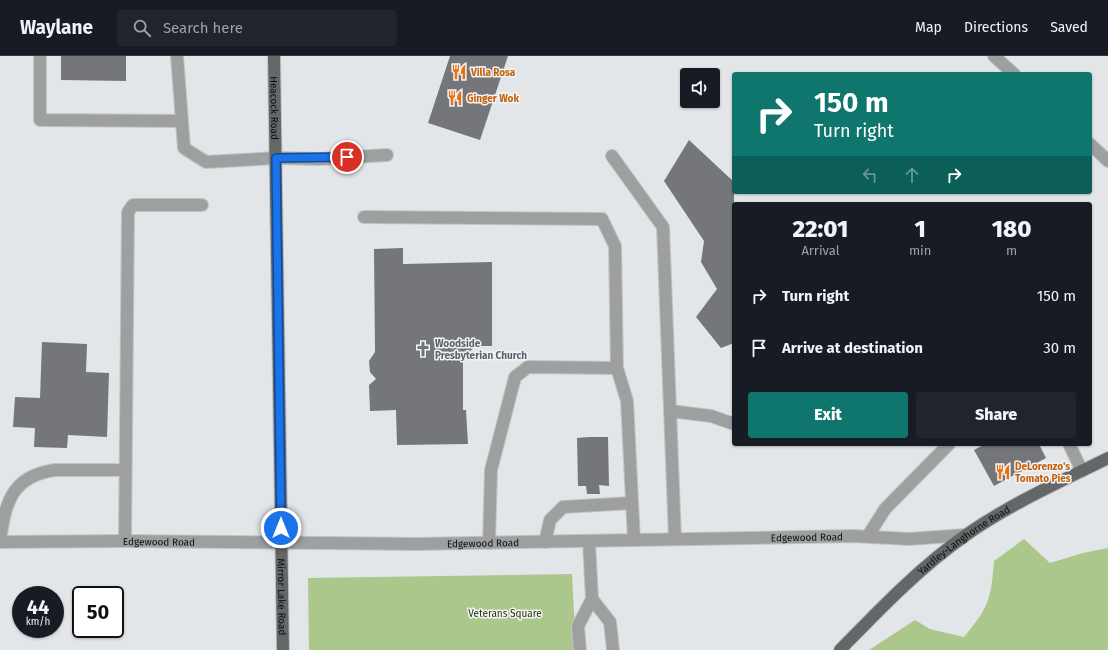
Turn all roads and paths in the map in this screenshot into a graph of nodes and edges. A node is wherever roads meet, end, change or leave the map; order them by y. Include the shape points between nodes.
1 (40, 56) edge
2 (176, 56) edge
3 (274, 56) edge
4 (994, 56) edge
5 (1012, 72) edge
6 (182, 121) junction
7 (1092, 146) edge
8 (387, 155) dead end
9 (612, 156) dead end
10 (276, 158) junction
11 (1108, 161) edge
12 (202, 206) dead end
13 (364, 217) dead end
14 (617, 368) junction
15 (670, 411) junction
16 (732, 423) edge
17 (947, 446) edge
18 (1070, 446) edge
19 (1108, 458) edge
20 (125, 470) junction
21 (1082, 471) junction
22 (632, 503) junction
23 (965, 535) junction
24 (868, 536) junction
25 (675, 539) junction
26 (634, 540) junction
27 (0, 542) edge
28 (125, 542) junction
29 (545, 542) junction
30 (589, 542) junction
31 (281, 543) junction
32 (489, 543) junction
33 (592, 599) junction
34 (282, 650) edge
35 (580, 650) edge
36 (613, 650) edge
37 (840, 650) edge

1 - 6 street via 40,120
2 - 6 street
3 - 10 main road, Heacock Road
4 - 5 street
6 - 10 street via 184,148 206,162
7 - 11 street
8 - 10 street via 320,159
9 - 15 street via 663,227
10 - 31 main road, Heacock Road
12 - 20 street via 133,205 128,212
13 - 14 street via 602,219 616,246
14 - 22 street via 627,401
14 - 32 street via 528,367 516,377 490,470
15 - 16 street via 711,416
15 - 25 street
17 - 24 street via 885,509
18 - 21 street
19 - 21 main road, Yardley-Langhorne Road
20 - 27 street via 55,470 32,477 10,496 4,514
20 - 28 street
21 - 23 main road, Yardley-Langhorne Road via 1035,494
22 - 26 street
22 - 29 street via 563,507 550,520
23 - 24 street, Edgewood Road via 909,539
23 - 37 main road, Yardley-Langhorne Road via 929,563
24 - 25 street, Edgewood Road
25 - 26 street, Edgewood Road
26 - 30 street, Edgewood Road
27 - 28 street, Edgewood Road
28 - 31 street, Edgewood Road
29 - 30 street, Edgewood Road
29 - 32 street, Edgewood Road
30 - 33 street
31 - 32 street, Edgewood Road
31 - 34 main road, Mirror Lake Road
33 - 35 street via 578,626
33 - 36 street via 610,622

